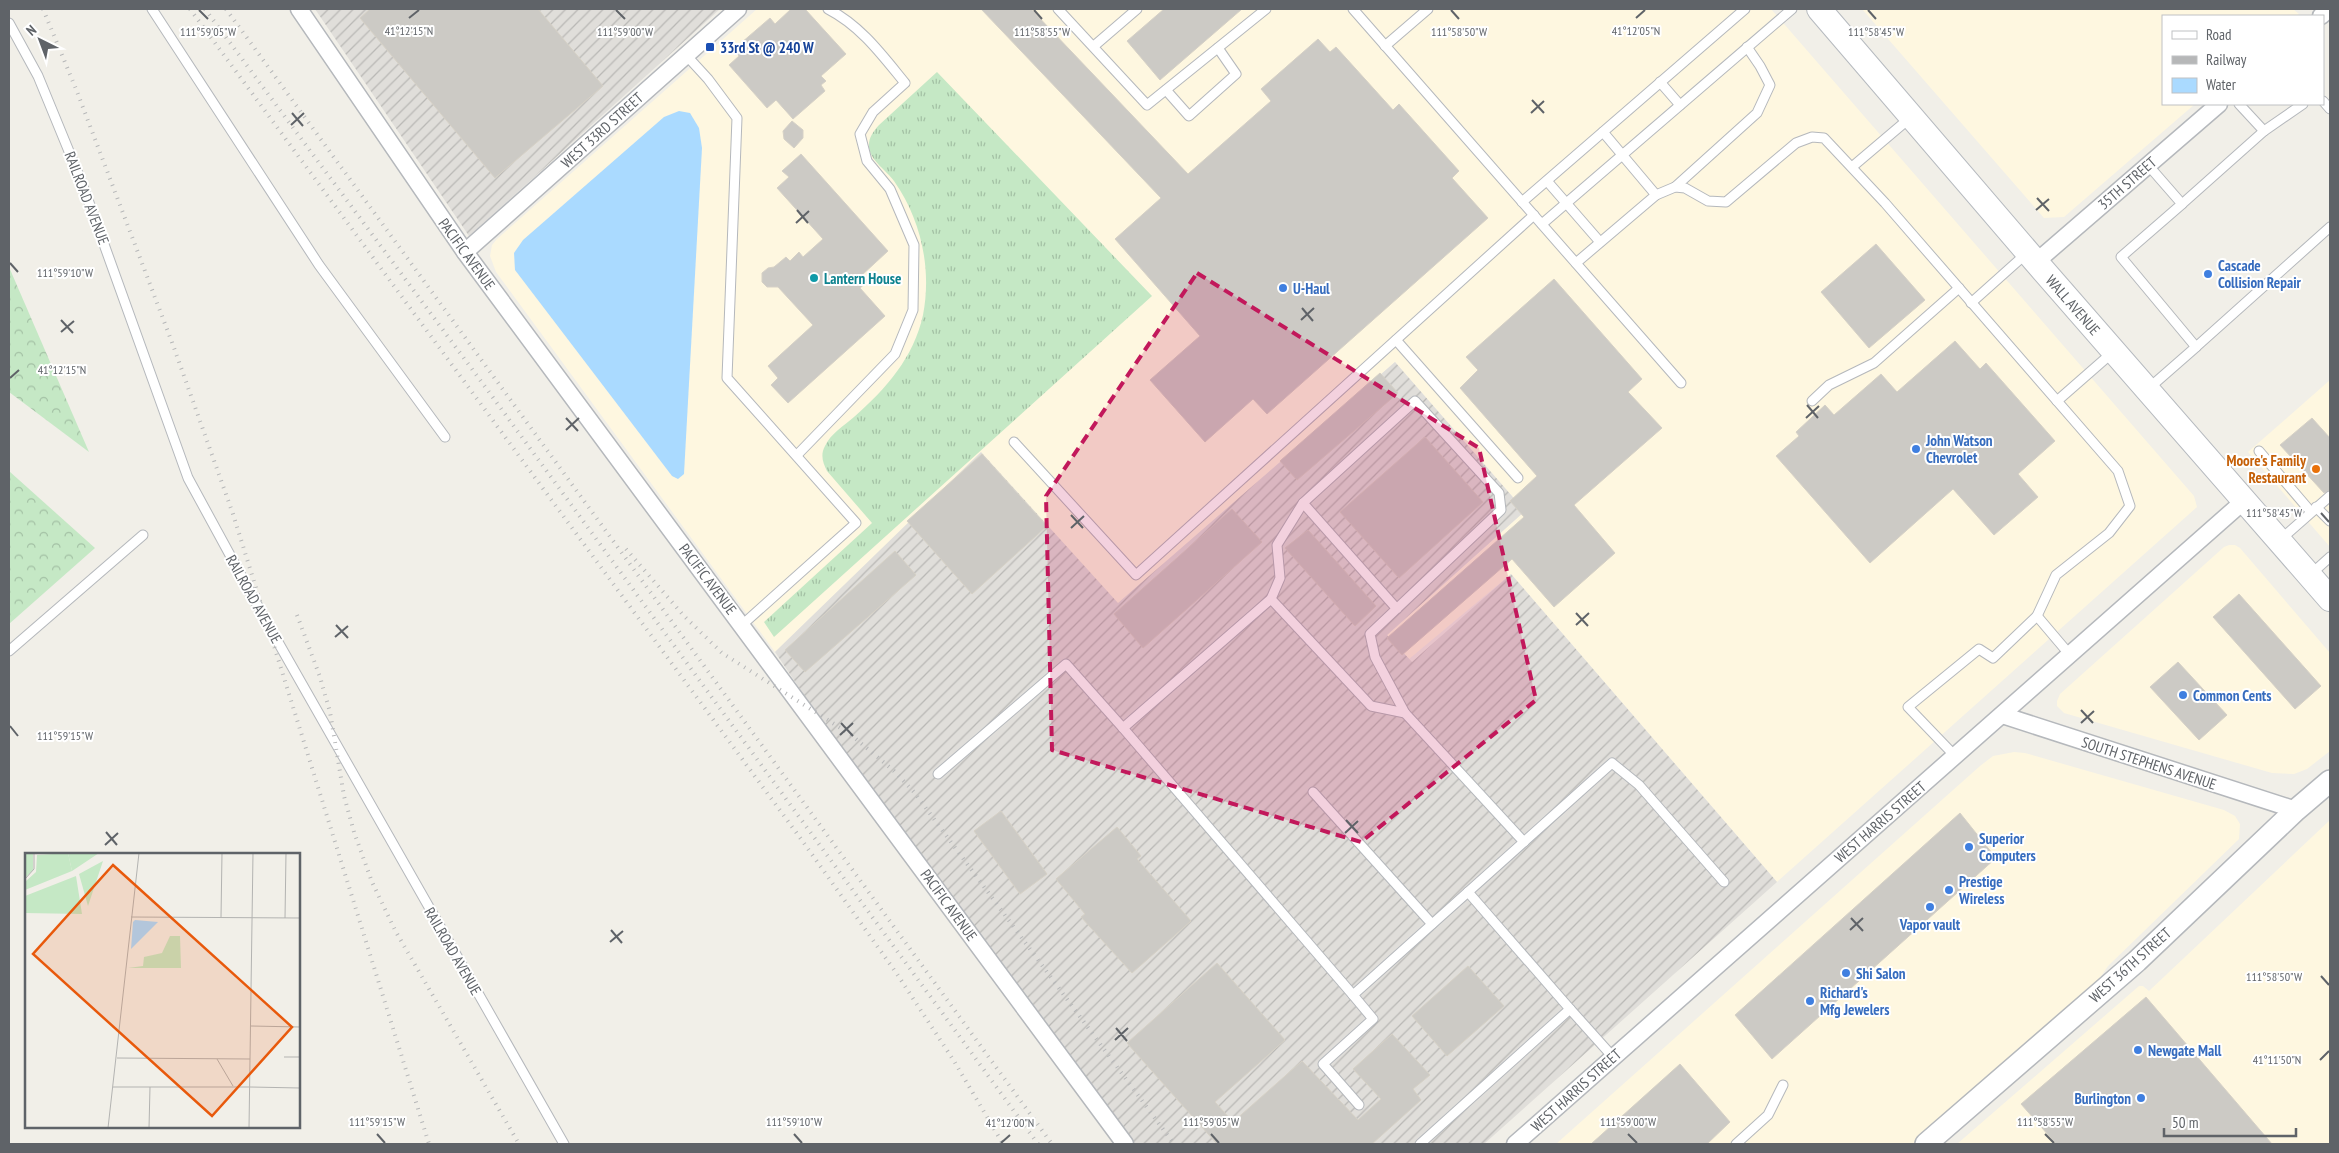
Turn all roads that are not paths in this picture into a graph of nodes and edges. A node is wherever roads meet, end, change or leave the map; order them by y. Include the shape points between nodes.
1 (152, 9) edge
2 (299, 9) edge
3 (738, 9) edge
4 (828, 9) edge
5 (1058, 9) edge
6 (1137, 9) edge
7 (1266, 9) edge
8 (1353, 9) edge
9 (1428, 9) edge
10 (1744, 9) edge
11 (1792, 9) edge
12 (1819, 9) edge
13 (9, 23) edge
14 (1094, 46) junction
15 (1385, 46) junction
16 (1747, 47) junction
17 (1218, 48) junction
18 (686, 55) junction
19 (1660, 82) junction
20 (1166, 90) junction
21 (1680, 105) junction
22 (2218, 105) edge
23 (2240, 105) edge
24 (2302, 105) edge
25 (1911, 117) junction
26 (2264, 131) junction
27 (1603, 132) junction
28 (1622, 155) junction
29 (2148, 165) junction
30 (1852, 168) junction
31 (1547, 181) junction
32 (1675, 187) junction
33 (1656, 195) junction
34 (1522, 202) junction
35 (1566, 203) junction
36 (2182, 204) junction
37 (1534, 215) junction
38 (1542, 224) junction
39 (2330, 227) edge
40 (1600, 242) junction
41 (465, 252) junction
42 (2032, 257) junction
43 (1576, 263) junction
44 (1959, 288) junction
45 (1972, 303) junction
46 (1396, 340) junction
47 (2196, 347) junction
48 (2114, 351) junction
49 (1681, 383) dead end
50 (2147, 390) junction
51 (1812, 401) dead end
52 (2057, 401) junction
53 (445, 437) dead end
54 (1014, 442) dead end
55 (2259, 450) dead end
56 (797, 455) junction
57 (1518, 478) dead end
58 (2330, 496) edge
59 (2245, 500) junction
60 (1303, 503) junction
61 (2314, 510) junction
62 (2330, 521) edge
63 (143, 535) dead end
64 (2280, 540) junction
65 (2330, 557) edge
66 (2310, 575) junction
67 (1271, 598) junction
68 (2330, 599) edge
69 (1397, 608) junction
70 (2037, 616) junction
71 (742, 625) junction
72 (9, 651) edge
73 (2070, 655) junction
74 (1406, 713) junction
75 (2002, 715) junction
76 (1123, 728) junction
77 (1955, 756) junction
78 (938, 774) dead end
79 (2330, 781) edge
80 (1314, 792) dead end
81 (2296, 810) junction
82 (1524, 842) junction
83 (1724, 882) dead end
84 (1468, 892) junction
85 (1432, 924) junction
86 (1353, 995) junction
87 (1570, 1009) junction
88 (1613, 1057) junction
89 (1783, 1084) dead end
90 (1359, 1105) dead end
91 (564, 1144) edge
92 (1125, 1144) edge
93 (1420, 1144) edge
94 (1515, 1144) edge
95 (1736, 1144) edge
96 (1926, 1144) edge

1 - 53 lane via 319,265
2 - 41 street, PACIFIC AVENUE
3 - 18 street, WEST 33RD STREET
4 - 56 lane via 847,18 863,32 905,83 873,112 860,134 867,162 890,189 914,244 913,310 894,354
5 - 14 lane
6 - 14 lane
7 - 17 lane
8 - 15 lane
9 - 15 lane
10 - 19 lane
11 - 16 lane
12 - 25 main road, WALL AVENUE
13 - 91 lane, RAILROAD AVENUE via 38,76 82,183 188,478 270,630
14 - 20 lane via 1147,105
15 - 34 lane
16 - 21 lane
16 - 32 lane via 1770,85 1766,97 1757,113
17 - 20 lane
17 - 20 lane via 1236,74 1188,116
18 - 41 street, WEST 33RD STREET
18 - 56 lane via 708,78 737,118 727,378
19 - 21 lane
19 - 27 lane
21 - 28 lane
22 - 29 street, 35TH STREET
23 - 26 lane
24 - 26 lane
25 - 30 lane
25 - 42 main road, WALL AVENUE
26 - 36 lane
27 - 28 lane
27 - 31 lane
28 - 33 lane
28 - 35 lane
29 - 36 lane
29 - 42 street, 35TH STREET
30 - 32 lane via 1824,138 1812,137 1796,143 1726,202 1708,201 1685,188
30 - 44 lane
31 - 34 lane
31 - 35 lane
32 - 33 lane
33 - 40 lane
34 - 37 lane
35 - 38 lane
35 - 40 lane
36 - 47 lane via 2121,257
37 - 38 lane
37 - 46 lane
38 - 43 lane
39 - 47 lane
40 - 43 lane
41 - 71 street, PACIFIC AVENUE
42 - 45 lane
42 - 48 main road, WALL AVENUE
43 - 49 lane
44 - 45 lane
44 - 51 lane via 1874,363 1829,385
45 - 52 lane
46 - 54 lane via 1136,575
46 - 57 lane
47 - 50 lane
48 - 50 main road, WALL AVENUE
48 - 52 lane
50 - 59 main road, WALL AVENUE
52 - 70 lane via 2118,470 2130,506 2109,533 2056,575
55 - 61 lane
56 - 71 lane via 856,523
58 - 61 lane
59 - 64 main road, WALL AVENUE
59 - 73 street, WEST HARRIS STREET
60 - 67 lane via 1277,545 1280,578
60 - 69 lane
60 - 69 lane via 1415,401 1498,493 1501,510
61 - 62 lane
61 - 64 lane
63 - 72 lane
64 - 66 main road, WALL AVENUE
65 - 66 lane
66 - 68 main road, WALL AVENUE
67 - 74 lane via 1371,706
67 - 76 lane
69 - 74 lane via 1370,634 1375,656
70 - 73 lane
70 - 77 lane via 1992,658 1979,649 1908,707
71 - 92 street, PACIFIC AVENUE
73 - 75 street, WEST HARRIS STREET
74 - 82 lane
75 - 77 street, WEST HARRIS STREET
75 - 81 street, SOUTH STEPHENS AVENUE
76 - 78 lane via 1066,664
76 - 86 lane
77 - 88 street, WEST HARRIS STREET
79 - 81 street, WEST 36TH STREET
80 - 85 lane
81 - 96 street, WEST 36TH STREET via 2137,961
82 - 83 lane via 1612,763 1639,785
82 - 84 lane
84 - 85 lane
84 - 87 lane
85 - 86 lane
86 - 90 lane via 1373,1019 1323,1064
87 - 88 lane
87 - 93 lane
88 - 94 street, WEST HARRIS STREET
89 - 95 lane via 1768,1115

